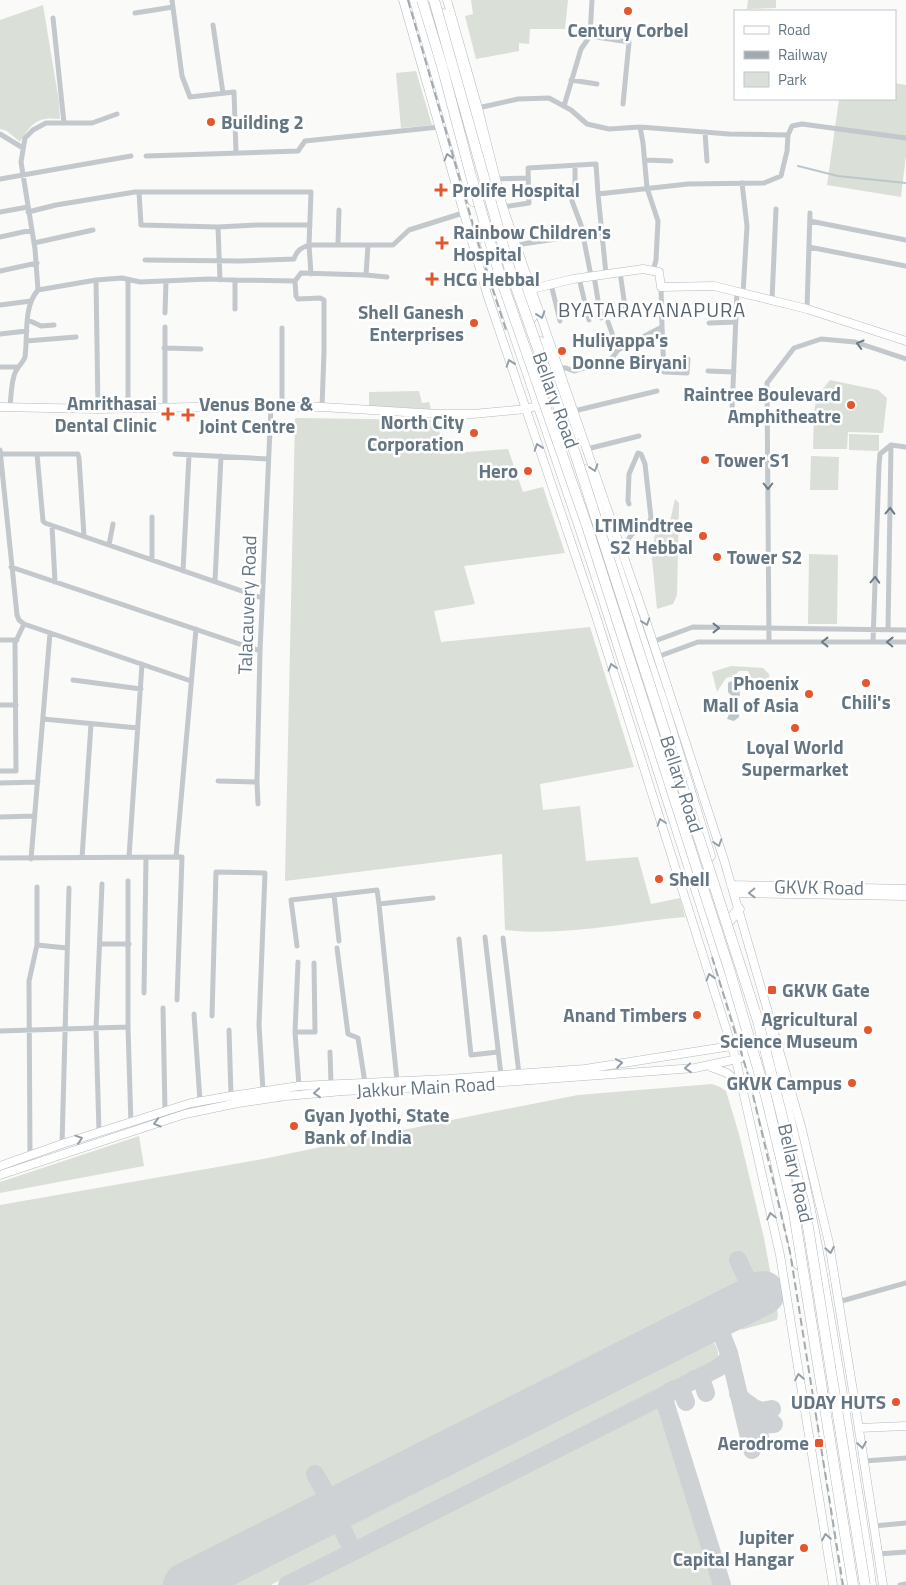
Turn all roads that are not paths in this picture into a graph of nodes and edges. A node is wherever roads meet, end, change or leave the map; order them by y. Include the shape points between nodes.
1 (172, 0) edge
2 (403, 0) edge
3 (415, 0) edge
4 (422, 0) edge
5 (434, 0) edge
6 (438, 0) edge
7 (447, 0) edge
8 (592, 0) edge
9 (173, 7) junction
10 (135, 13) dead end
11 (53, 18) dead end
12 (213, 25) dead end
13 (590, 36) junction
14 (571, 80) junction
15 (597, 84) dead end
16 (223, 93) junction
17 (623, 104) dead end
18 (564, 106) junction
19 (478, 108) junction
20 (117, 114) dead end
21 (64, 124) junction
22 (439, 127) junction
23 (640, 128) junction
24 (705, 132) junction
25 (0, 134) edge
26 (788, 136) junction
27 (906, 138) edge
28 (23, 148) junction
29 (236, 153) junction
30 (131, 156) dead end
31 (146, 156) dead end
32 (645, 160) junction
33 (671, 161) dead end
34 (707, 161) dead end
35 (575, 166) junction
36 (24, 175) junction
37 (528, 178) junction
38 (0, 179) edge
39 (496, 179) junction
40 (742, 183) junction
41 (647, 188) junction
42 (139, 192) junction
43 (598, 194) junction
44 (503, 207) junction
45 (776, 209) dead end
46 (28, 210) junction
47 (339, 210) dead end
48 (0, 212) edge
49 (463, 213) junction
50 (810, 213) dead end
51 (810, 221) junction
52 (310, 225) junction
53 (218, 227) junction
54 (32, 230) junction
55 (93, 230) dead end
56 (583, 235) junction
57 (0, 237) edge
58 (906, 240) edge
59 (34, 243) junction
60 (338, 244) junction
61 (309, 245) junction
62 (368, 245) junction
63 (516, 245) junction
64 (809, 247) junction
65 (145, 260) dead end
66 (219, 261) junction
67 (37, 263) junction
68 (906, 266) edge
69 (0, 271) edge
70 (653, 271) junction
71 (620, 272) junction
72 (312, 274) junction
73 (606, 274) junction
74 (366, 275) junction
75 (593, 276) junction
76 (387, 277) dead end
77 (579, 278) junction
78 (96, 280) junction
79 (128, 280) junction
80 (220, 280) junction
81 (235, 280) junction
82 (166, 281) junction
83 (295, 281) junction
84 (551, 284) junction
85 (661, 287) junction
86 (532, 289) junction
87 (38, 290) junction
88 (740, 293) junction
89 (772, 300) junction
90 (31, 301) junction
91 (0, 306) edge
92 (235, 309) dead end
93 (807, 309) junction
94 (165, 314) dead end
95 (626, 314) dead end
96 (601, 318) dead end
97 (28, 320) junction
98 (589, 320) dead end
99 (560, 321) dead end
100 (608, 322) dead end
101 (709, 322) dead end
102 (736, 322) junction
103 (54, 325) dead end
104 (165, 327) dead end
105 (662, 327) junction
106 (282, 328) dead end
107 (27, 331) junction
108 (0, 334) edge
109 (76, 337) dead end
110 (906, 341) edge
111 (26, 342) junction
112 (164, 348) junction
113 (201, 350) dead end
114 (618, 350) junction
115 (688, 359) dead end
116 (906, 359) edge
117 (0, 367) edge
118 (18, 367) junction
119 (558, 368) junction
120 (708, 371) dead end
121 (734, 372) junction
122 (657, 391) dead end
123 (562, 398) junction
124 (539, 405) junction
125 (0, 407) edge
126 (10, 407) junction
127 (275, 407) junction
128 (322, 407) junction
129 (128, 408) junction
130 (165, 408) junction
131 (98, 409) junction
132 (526, 409) junction
133 (732, 410) dead end
134 (574, 411) junction
135 (639, 436) dead end
136 (891, 445) junction
137 (906, 447) edge
138 (587, 449) junction
139 (0, 450) edge
140 (0, 454) edge
141 (38, 454) junction
142 (174, 454) dead end
143 (189, 455) junction
144 (221, 456) junction
145 (268, 459) junction
146 (594, 495) junction
147 (604, 501) junction
148 (629, 504) dead end
149 (152, 517) dead end
150 (113, 524) dead end
151 (52, 526) junction
152 (84, 536) junction
153 (109, 545) junction
154 (621, 550) junction
155 (152, 560) junction
156 (11, 567) junction
157 (183, 571) junction
158 (55, 582) junction
159 (215, 582) junction
160 (262, 598) junction
161 (24, 624) junction
162 (768, 628) junction
163 (196, 629) junction
164 (873, 629) junction
165 (888, 629) junction
166 (906, 630) edge
167 (50, 633) junction
168 (0, 640) edge
169 (17, 640) junction
170 (652, 642) junction
171 (769, 642) junction
172 (873, 642) junction
173 (906, 642) edge
174 (260, 651) junction
175 (657, 657) junction
176 (142, 664) junction
177 (73, 680) dead end
178 (191, 680) junction
179 (141, 689) junction
180 (0, 705) edge
181 (16, 705) junction
182 (43, 719) junction
183 (91, 724) junction
184 (138, 728) junction
185 (0, 771) edge
186 (218, 781) dead end
187 (38, 782) junction
188 (257, 782) junction
189 (0, 783) edge
190 (258, 804) dead end
191 (34, 816) junction
192 (0, 817) edge
193 (129, 857) junction
194 (146, 857) junction
195 (176, 857) junction
196 (0, 858) edge
197 (82, 858) junction
198 (31, 859) junction
199 (128, 881) dead end
200 (102, 884) dead end
201 (731, 884) junction
202 (37, 887) dead end
203 (69, 888) dead end
204 (906, 889) edge
205 (734, 893) junction
206 (334, 895) junction
207 (906, 896) edge
208 (433, 898) dead end
209 (379, 904) junction
210 (739, 909) junction
211 (730, 920) junction
212 (485, 937) dead end
213 (502, 938) dead end
214 (459, 939) dead end
215 (339, 941) dead end
216 (100, 944) junction
217 (129, 944) junction
218 (36, 945) junction
219 (297, 946) dead end
220 (67, 948) junction
221 (337, 948) dead end
222 (298, 962) dead end
223 (314, 963) dead end
224 (144, 993) dead end
225 (177, 1000) dead end
226 (163, 1008) dead end
227 (194, 1014) dead end
228 (212, 1016) dead end
229 (128, 1027) junction
230 (96, 1028) junction
231 (64, 1029) junction
232 (30, 1030) junction
233 (229, 1030) dead end
234 (0, 1031) edge
235 (296, 1032) junction
236 (772, 1036) junction
237 (745, 1042) junction
238 (732, 1045) junction
239 (776, 1051) junction
240 (330, 1052) dead end
241 (498, 1052) junction
242 (749, 1057) junction
243 (736, 1060) junction
244 (707, 1066) junction
245 (519, 1074) junction
246 (501, 1075) junction
247 (397, 1081) junction
248 (755, 1082) junction
249 (365, 1083) junction
250 (332, 1084) junction
251 (742, 1085) junction
252 (299, 1086) junction
253 (342, 1088) junction
254 (263, 1091) junction
255 (231, 1096) junction
256 (200, 1101) junction
257 (165, 1111) junction
258 (132, 1126) junction
259 (99, 1132) junction
260 (62, 1144) junction
261 (30, 1155) junction
262 (0, 1166) edge
263 (0, 1176) edge
264 (906, 1283) edge
265 (838, 1302) junction
266 (906, 1426) edge
267 (859, 1428) junction
268 (906, 1458) edge
269 (864, 1461) junction
270 (906, 1522) edge
271 (874, 1526) junction
272 (906, 1552) edge
273 (878, 1554) junction
274 (906, 1584) edge
275 (833, 1585) edge
276 (847, 1585) edge
277 (854, 1585) edge
278 (865, 1585) edge
279 (871, 1585) edge
280 (882, 1585) edge
281 (900, 1585) edge

1 - 9 street
2 - 22 street
3 - 124 highway, Bellary Road via 495,277
4 - 277 highway, Bellary Road, bridge via 500,276 587,526 730,972 766,1096 794,1213
5 - 278 highway, Bellary Road, bridge via 510,270 582,473 758,1021 805,1208
6 - 123 highway, Bellary Road via 516,268
7 - 19 street
8 - 13 street
9 - 10 street
9 - 16 street via 182,76 190,97
11 - 21 street
12 - 16 street
13 - 14 street via 581,49
13 - 17 street via 629,42
14 - 15 street
14 - 18 street
16 - 29 street via 234,92
18 - 19 street via 548,98 533,98
18 - 23 street via 587,124 609,129
19 - 39 street
20 - 21 street via 92,124
21 - 28 street via 46,124 33,130
22 - 29 street via 305,141 298,152
49 -> 22 street
23 - 24 street
23 - 32 street
24 - 26 street
24 - 34 street
25 - 28 street
26 - 27 street via 792,126 802,124
26 - 40 street via 781,176 764,182
28 - 36 street via 21,162
29 - 31 street
30 - 36 street
32 - 33 street
32 - 41 street
35 - 37 street via 528,168
35 - 43 street via 596,164
35 - 56 street via 572,201
36 - 38 street
36 - 46 street
37 - 39 street
37 - 44 street via 529,203
39 - 44 street
40 - 41 street
40 - 88 street via 746,226
41 - 43 street
41 - 70 street via 658,221
42 - 46 street
42 - 52 street via 311,192
42 - 53 street via 141,225
43 - 73 street
44 - 63 street
45 - 89 street
46 - 48 street
46 - 54 street
47 - 60 street
49 - 62 street via 409,230 393,245
132 -> 49 street
50 - 51 street
51 - 58 street
51 - 64 street
52 - 53 street
52 - 61 street
53 - 66 street
54 - 57 street
54 - 59 street
55 - 59 street
56 - 63 street
56 - 75 street
59 - 67 street
60 - 61 street
60 - 62 street
61 - 66 street via 300,248 294,259
61 - 72 street
62 - 74 street
63 - 86 street
64 - 68 street
64 - 93 street
65 - 66 street
66 - 80 street
67 - 69 street
67 - 87 street
70 - 71 street
70 - 85 street via 660,272
71 - 73 street
71 - 95 street
72 - 74 street
72 - 83 street via 300,273
73 - 75 street
74 - 76 street
75 - 77 street
75 - 96 street
77 - 84 street
77 - 98 street
78 - 79 street
78 - 87 street
78 - 131 street
79 - 82 street
79 - 129 street
80 - 81 street
80 - 82 street
81 - 83 street
81 - 92 street
82 - 94 street
83 - 128 street via 298,299 324,300
84 - 86 street
84 - 99 street
85 - 88 street via 714,286
85 - 105 street
86 -> 119 street
87 - 90 street
88 - 89 street
88 - 102 street
89 - 93 street
90 - 91 street
90 - 97 street
93 - 110 street
97 - 103 street via 41,326
97 - 107 street
100 - 114 street
101 - 102 street
102 - 121 street
104 - 112 street
105 - 114 street
105 - 115 street via 664,372 687,373
106 - 127 street, Talacauvery Road via 282,400
107 - 108 street
107 - 111 street
109 - 111 street
111 - 118 street via 24,359
112 - 113 street
112 - 130 street
114 - 119 street via 605,362 574,371
116 -> 162 street via 854,342 821,339 794,348 767,383
117 - 118 street
118 - 126 street
119 - 134 street
120 - 121 street
121 - 133 street
122 - 134 street
123 - 124 street
123 - 146 highway, Bellary Road
124 - 132 street
124 - 237 highway, Bellary Road
125 - 126 street
126 - 131 street
127 - 128 street
127 - 130 street
127 - 145 street, Talacauvery Road
128 - 132 street via 438,414
129 - 130 street
129 - 131 street
238 -> 132 street via 595,612
134 - 138 street
135 - 138 street
136 - 137 street
164 -> 136 street via 880,454
165 -> 136 street
138 -> 147 street
139 - 140 street
140 - 141 street
140 - 156 street
141 - 151 street via 43,521
141 - 152 street via 76,453 79,456
142 - 143 street
143 - 144 street
143 - 157 street
144 - 145 street
144 - 159 street
145 - 160 street, Talacauvery Road
146 - 147 highway
146 - 211 highway, Bellary Road
147 - 154 street
148 - 154 street via 629,474 638,453 645,464 651,518 632,534
149 - 155 street
150 - 153 street
151 - 152 street
151 - 158 street
152 - 153 street
153 - 155 street
154 -> 170 street
155 - 157 street
156 - 158 street
156 - 161 street via 16,615
157 - 159 street
158 - 163 street
159 - 160 street
160 - 174 street, Talacauvery Road
161 - 167 street
161 - 169 street
162 - 164 street
170 -> 162 street via 693,627
162 - 171 street
163 - 174 street
163 - 178 street
164 - 165 street
164 - 172 street
165 - 166 street
167 - 176 street
167 - 182 street
168 - 169 street
169 - 181 street
170 - 175 street
172 -> 171 street
171 - 175 street via 698,642
173 -> 172 street
174 - 188 street, Talacauvery Road
175 -> 201 street
176 - 178 street
176 - 179 street
177 - 179 street
178 - 195 street
179 - 184 street
180 - 181 street
181 - 185 street via 16,770
182 - 183 street
182 - 187 street
183 - 184 street
183 - 197 street
184 - 193 street
186 - 188 street
187 - 189 street
187 - 191 street
188 - 190 street, Talacauvery Road
191 - 192 street
191 - 198 street
193 - 194 street
193 - 197 street
194 - 195 street
194 - 224 street
195 - 225 street via 182,857
196 - 198 street
197 - 198 street
199 - 217 street
200 - 216 street
201 - 204 street, GKVK Road
201 - 205 street
202 - 218 street
203 - 220 street
207 -> 205 street, GKVK Road
205 - 210 street
206 - 209 street via 377,890
206 - 215 street
206 - 219 street via 291,900
208 - 209 street
209 - 247 street
210 - 211 highway
210 - 236 street
211 - 236 highway, Bellary Road
212 - 241 street
213 - 245 street
214 - 241 street via 471,1055
216 - 217 street
216 - 230 street
217 - 229 street
218 - 220 street
218 - 232 street via 30,981
220 - 231 street
221 - 249 street via 348,1034 357,1036 359,1040
222 - 235 street
223 - 235 street via 314,1032
226 - 257 street
227 - 256 street
228 - 254 street via 216,872 265,873 259,1025
229 - 230 street
229 - 258 street
230 - 231 street
230 - 259 street
231 - 232 street
231 - 260 street
232 - 234 street
232 - 261 street
233 - 255 street
235 - 252 street
236 - 237 street, Jakkur Main Road
236 - 239 highway, Bellary Road
237 - 238 street, Jakkur Main Road
237 - 242 highway, Bellary Road
238 - 243 street
245 -> 238 street, Jakkur Main Road via 585,1068
239 - 242 street, Jakkur Main Road
239 -> 265 street via 801,1126 829,1243
239 - 279 highway, Bellary Road via 828,1302
240 - 250 street
241 - 246 street
242 - 243 street, Jakkur Main Road
242 - 248 highway, Bellary Road
243 - 244 street, Jakkur Main Road
243 - 251 street
244 - 251 street via 727,1073
244 -> 253 street, Jakkur Main Road via 449,1086
245 - 246 street, Jakkur Main Road
246 - 247 street, Jakkur Main Road
247 - 249 street, Jakkur Main Road
248 - 251 street
248 - 276 highway, Bellary Road via 799,1270
249 - 253 street, Jakkur Main Road
250 - 252 street, Jakkur Main Road
250 - 253 street, Jakkur Main Road
275 -> 251 street via 780,1255
252 - 254 street, Jakkur Main Road
253 -> 258 street, Jakkur Main Road via 202,1110
254 - 255 street, Jakkur Main Road
255 - 256 street, Jakkur Main Road
256 - 257 street, Jakkur Main Road
257 - 258 street, Jakkur Main Road
258 - 259 street, Jakkur Main Road
258 - 263 street, Jakkur Main Road
260 -> 259 street, Jakkur Main Road
260 - 261 street, Jakkur Main Road
261 - 262 street, Jakkur Main Road
264 - 265 street
265 - 267 street
266 - 267 street
267 -> 269 street
268 - 269 street
269 - 271 street
270 - 271 street
271 - 273 street
272 - 273 street
273 - 280 street
274 - 281 street

